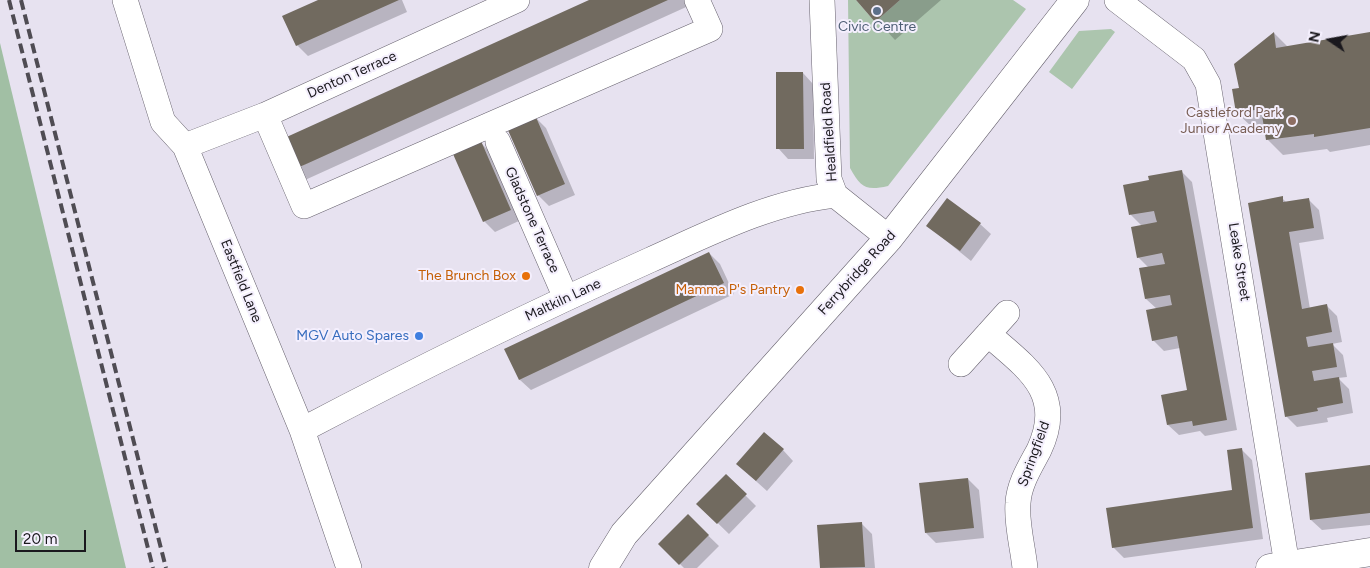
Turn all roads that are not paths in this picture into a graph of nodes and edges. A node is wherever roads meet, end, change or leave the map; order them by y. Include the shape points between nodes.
1 (124, 0) edge
2 (517, 0) edge
3 (697, 0) edge
4 (822, 0) edge
5 (1075, 0) edge
6 (1117, 0) edge
7 (265, 114) junction
8 (498, 142) dead end
9 (185, 146) junction
10 (835, 195) junction
11 (889, 238) junction
12 (566, 298) junction
13 (1007, 313) dead end
14 (988, 334) junction
15 (961, 364) dead end
16 (302, 430) junction
17 (624, 534) junction
18 (1370, 552) edge
19 (1278, 567) edge
20 (349, 568) edge
21 (603, 568) edge
22 (621, 568) edge
23 (1025, 568) edge

1 - 9 street, Eastfield Lane via 163,122
2 - 7 street, Denton Terrace
3 - 7 street via 710,29 304,206
4 - 10 street, Healdfield Road via 829,179
5 - 11 street, Ferrybridge Road
6 - 19 street, Leake Street via 1194,59 1208,84
7 - 9 street, Denton Terrace
8 - 12 street, Gladstone Terrace
9 - 16 street, Eastfield Lane
10 - 11 street, Healdfield Road
10 - 12 street, Maltkiln Lane via 815,197 761,213
11 - 17 street, Ferrybridge Road
12 - 16 street, Maltkiln Lane via 404,376
13 - 14 street
14 - 15 street
14 - 23 street, Springfield via 1027,368 1045,392 1048,403 1048,424 1022,484 1017,504
16 - 20 street, Eastfield Lane
17 - 21 street, Ferrybridge Road
17 - 22 street
18 - 19 street

